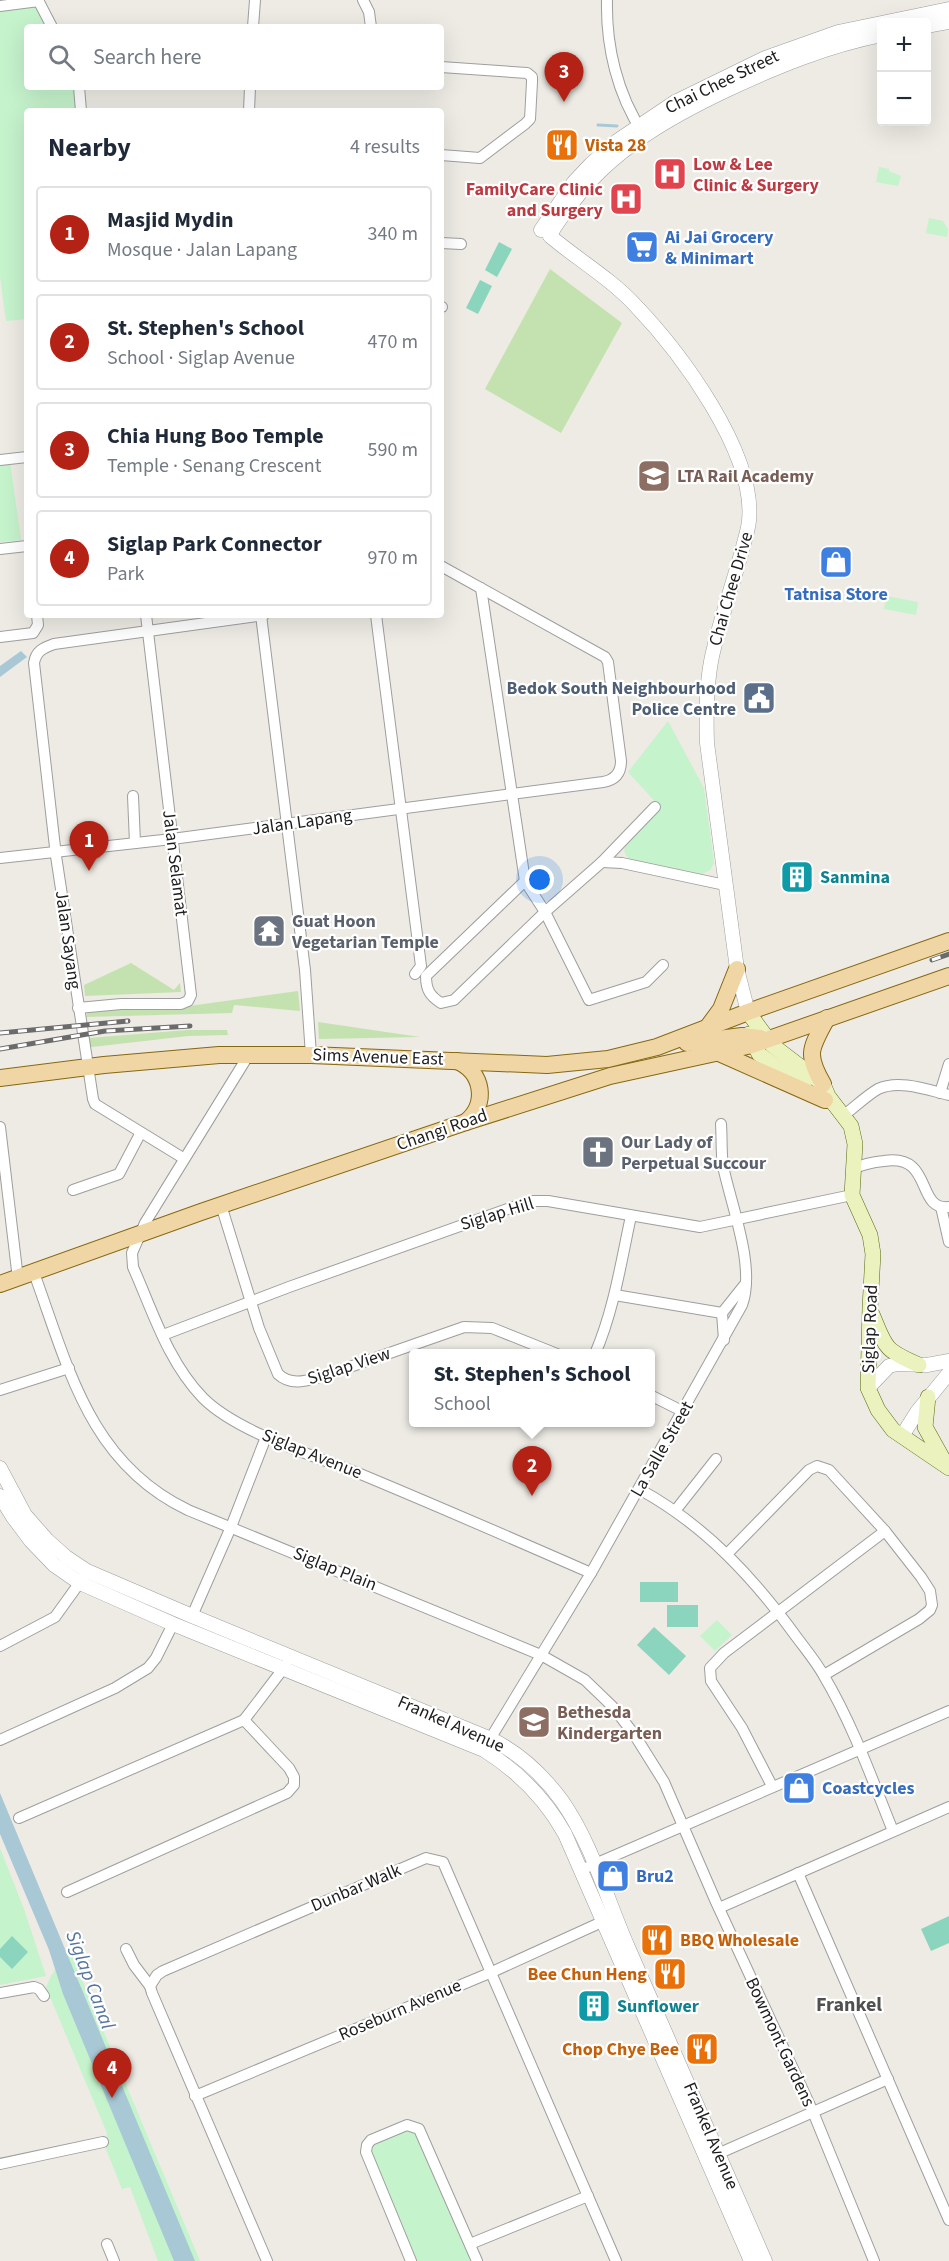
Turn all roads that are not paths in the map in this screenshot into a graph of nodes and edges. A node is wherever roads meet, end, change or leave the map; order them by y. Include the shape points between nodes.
1 (255, 0) edge
2 (363, 0) edge
3 (607, 0) edge
4 (38, 1) edge
5 (0, 6) edge
6 (949, 9) edge
7 (949, 22) edge
8 (50, 24) edge
9 (253, 24) edge
10 (371, 24) edge
11 (931, 25) edge
12 (877, 36) edge
13 (444, 67) edge
14 (80, 90) edge
15 (250, 90) edge
16 (81, 108) edge
17 (249, 108) edge
18 (641, 131) junction
19 (444, 155) edge
20 (548, 233) joint
21 (444, 243) edge
22 (461, 244) dead end
23 (24, 457) edge
24 (0, 460) edge
25 (24, 546) edge
26 (0, 549) edge
27 (444, 568) edge
28 (481, 588) junction
29 (37, 618) edge
30 (146, 618) edge
31 (242, 618) edge
32 (262, 618) edge
33 (376, 618) edge
34 (148, 632) junction
35 (0, 637) edge
36 (511, 793) junction
37 (133, 796) dead end
38 (655, 807) dead end
39 (401, 808) junction
40 (287, 824) junction
41 (172, 839) junction
42 (135, 843) junction
43 (55, 852) junction
44 (0, 858) edge
45 (602, 862) junction
46 (525, 881) junction
47 (725, 885) junction
48 (545, 912) junction
49 (949, 941) edge
50 (663, 965) dead end
51 (737, 969) junction
52 (420, 975) junction
53 (949, 976) edge
54 (78, 1008) junction
55 (748, 1012) junction
56 (827, 1018) junction
57 (706, 1029) junction
58 (756, 1040) junction
59 (657, 1047) junction
60 (719, 1053) junction
61 (310, 1055) junction
62 (248, 1056) junction
63 (453, 1060) junction
64 (949, 1064) edge
65 (88, 1067) junction
66 (0, 1078) edge
67 (945, 1094) edge
68 (832, 1102) junction
69 (466, 1122) junction
70 (721, 1124) dead end
71 (0, 1127) edge
72 (140, 1134) junction
73 (183, 1158) junction
74 (853, 1169) junction
75 (73, 1190) dead end
76 (849, 1195) junction
77 (221, 1205) junction
78 (945, 1207) edge
79 (631, 1216) junction
80 (736, 1219) junction
81 (137, 1237) junction
82 (949, 1242) edge
83 (34, 1273) junction
84 (18, 1279) junction
85 (747, 1281) junction
86 (0, 1284) edge
87 (615, 1295) junction
88 (251, 1301) junction
89 (870, 1308) junction
90 (722, 1313) junction
91 (163, 1335) junction
92 (724, 1340) junction
93 (546, 1349) edge
94 (597, 1349) edge
95 (948, 1364) edge
96 (918, 1365) junction
97 (69, 1368) junction
98 (868, 1388) junction
99 (0, 1389) edge
100 (655, 1397) edge
101 (928, 1397) junction
102 (684, 1412) junction
103 (902, 1436) junction
104 (267, 1437) junction
105 (716, 1459) dead end
106 (948, 1467) edge
107 (0, 1468) edge
108 (639, 1489) junction
109 (0, 1496) edge
110 (675, 1511) junction
111 (231, 1527) junction
112 (885, 1531) junction
113 (728, 1553) junction
114 (591, 1572) junction
115 (84, 1577) junction
116 (778, 1612) junction
117 (192, 1616) junction
118 (173, 1624) junction
119 (0, 1646) edge
120 (541, 1655) junction
121 (292, 1656) junction
122 (283, 1668) junction
123 (824, 1675) junction
124 (948, 1715) edge
125 (244, 1720) junction
126 (0, 1740) edge
127 (487, 1744) junction
128 (860, 1748) junction
129 (772, 1786) junction
130 (949, 1807) edge
131 (19, 1818) dead end
132 (683, 1825) junction
133 (893, 1831) junction
134 (595, 1864) junction
135 (581, 1870) junction
136 (798, 1873) junction
137 (67, 1892) dead end
138 (719, 1908) junction
139 (604, 1921) junction
140 (126, 1948) dead end
141 (492, 1972) junction
142 (150, 1986) junction
143 (0, 1993) edge
144 (44, 1996) dead end
145 (888, 2079) junction
146 (195, 2096) junction
147 (813, 2112) junction
148 (103, 2142) dead end
149 (713, 2156) junction
150 (0, 2164) edge
151 (588, 2196) junction
152 (949, 2220) edge
153 (107, 2244) dead end
154 (470, 2244) junction
155 (114, 2261) edge
156 (267, 2261) edge
157 (411, 2261) edge
158 (477, 2261) edge
159 (616, 2261) edge
160 (751, 2261) edge
161 (765, 2261) edge
162 (874, 2261) edge

1 - 9 street
2 - 10 street
3 - 18 street via 610,50 623,93
4 - 5 street
4 - 8 street
6 - 18 street, Chai Chee Street via 848,29 765,58 675,102
7 - 11 street
12 - 18 street, Chai Chee Street via 842,44 770,70
13 - 19 street via 527,73 532,82 530,120 480,158
14 - 16 street
15 - 17 street
18 - 20 street, Chai Chee Street via 590,181
20 - 47 street, Chai Chee Drive via 634,304 673,349 705,395 744,472 749,522 713,649 706,717
21 - 22 street
23 - 24 street
25 - 26 street
27 - 28 street
28 - 36 street
28 - 36 street, Jalan Lapang via 605,657 615,702 621,764 616,776 603,782
29 - 35 street via 33,633
30 - 34 street, Jalan Selamat
31 - 34 street
32 - 40 street
33 - 39 street
34 - 41 street, Jalan Selamat
34 - 43 street, Jalan Sayang via 54,644 35,656
36 - 39 street, Jalan Lapang
36 - 46 street
37 - 42 street
38 - 45 street
39 - 40 street, Jalan Lapang
39 - 52 street
40 - 41 street, Jalan Lapang
40 - 61 street via 305,970
41 - 42 street, Jalan Lapang
41 - 54 street, Jalan Selamat via 191,986 188,1001
42 - 43 street, Jalan Lapang
43 - 44 street, Jalan Lapang
43 - 54 street, Jalan Sayang
45 - 47 street
45 - 48 street
46 - 48 street
46 - 52 street
47 - 51 street, Chai Chee Drive
48 - 50 street via 588,1000 646,982
48 - 52 street via 454,1000 441,1003 432,997
49 - 55 main road, Sims Avenue East
51 - 55 street, Chai Chee Drive
51 - 57 main road via 721,1009
53 - 56 main road
54 - 65 street, Jalan Sayang
55 - 57 main road, Sims Avenue East
55 - 58 main road
56 - 58 main road
56 - 68 main road via 813,1043 811,1057
57 - 59 main road, Sims Avenue East
58 - 59 main road
58 - 60 main road, Changi Road
58 - 68 main road via 780,1052
59 - 63 main road, Sims Avenue East via 608,1059 547,1065
60 - 68 main road
60 - 69 main road, Changi Road via 610,1076
61 - 62 main road, Sims Avenue East
61 - 63 main road, Sims Avenue East
62 - 65 main road, Sims Avenue East via 185,1057
62 - 73 street
63 - 69 main road via 464,1064 480,1087 478,1106
64 - 67 street
65 - 66 main road, Sims Avenue East
65 - 72 street, Jalan Sayang via 95,1104
67 - 68 street via 899,1085
68 - 74 main road, Siglap Road via 855,1137
69 - 77 main road, Changi Road
70 - 80 street, La Salle Street via 723,1164
71 - 84 street
72 - 73 street, Jalan Sayang
72 - 75 street via 118,1174
73 - 81 street
74 - 76 main road, Siglap Road
74 - 78 street via 896,1159 908,1162 933,1201
76 - 80 street, Siglap Hill
76 - 89 main road, Siglap Road via 873,1248
77 - 81 main road, Changi Road
77 - 88 street, Siglap View
78 - 82 street
79 - 80 street, Siglap Hill via 700,1227
79 - 87 street
79 - 88 street, Siglap Hill via 531,1201
80 - 85 street, La Salle Street
81 - 83 main road, Changi Road
81 - 91 street, Siglap Avenue via 133,1267
83 - 84 main road, Changi Road
83 - 97 street, Siglap Plain
84 - 86 main road, Changi Road
85 - 90 street
85 - 92 street, La Salle Street via 742,1305
87 - 90 street
87 - 94 street
88 - 91 street, Siglap Hill
88 - 93 street, Siglap View via 278,1374 295,1382 324,1376 464,1327 492,1328
89 - 96 main road via 890,1351
89 - 98 main road, Siglap Road
90 - 92 street
91 - 104 street, Siglap Avenue via 174,1360 205,1400
92 - 102 street, La Salle Street
95 - 96 street
95 - 101 street
96 - 98 street via 889,1366
97 - 99 street
97 - 111 street, Siglap Plain via 99,1431 138,1478 163,1498
98 - 103 main road, Siglap Road via 883,1418
100 - 102 street
101 - 103 street
101 - 106 main road via 926,1427
102 - 108 street, La Salle Street
103 - 106 main road, Siglap Road
104 - 111 street
104 - 114 street, Siglap Avenue
105 - 110 street
107 - 115 street, Frankel Avenue via 26,1515
108 - 110 street
108 - 114 street, La Salle Street
109 - 115 street, Frankel Avenue via 12,1517 54,1565
110 - 113 street
111 - 117 street
111 - 120 street, Siglap Plain
112 - 113 street via 829,1470 817,1466
112 - 116 street
112 - 123 street via 926,1585 932,1598 930,1610
113 - 116 street
114 - 120 street, La Salle Street
115 - 117 street, Frankel Avenue
115 - 118 street, Frankel Avenue
115 - 119 street via 55,1617
116 - 123 street
116 - 129 street via 710,1668 711,1681 742,1728
117 - 121 street, Frankel Avenue
118 - 122 street, Frankel Avenue
118 - 126 street via 148,1668 115,1688
120 - 127 street, La Salle Street
120 - 132 street, Siglap Plain via 585,1680 624,1719 664,1782
121 - 122 street
121 - 127 street, Frankel Avenue
122 - 125 street
122 - 127 street, Frankel Avenue
123 - 128 street
124 - 128 street
125 - 131 street
125 - 137 street via 289,1768 294,1785 287,1793
127 - 134 street, Frankel Avenue via 523,1760 554,1790
127 - 135 street, Frankel Avenue via 543,1799
128 - 129 street
128 - 133 street
129 - 132 street
130 - 133 street
132 - 134 street
132 - 138 street, Bowmont Gardens
133 - 136 street
134 - 135 street
134 - 149 street, Frankel Avenue
135 - 139 street, Frankel Avenue
136 - 138 street
136 - 145 street
138 - 147 street, Bowmont Gardens
139 - 141 street, Roseburn Avenue
139 - 149 street, Frankel Avenue
140 - 142 street
141 - 142 street, Dunbar Walk via 443,1862 426,1858 163,1971
141 - 146 street, Roseburn Avenue
141 - 151 street, Dunbar Walk
142 - 146 street
143 - 144 street via 34,1987
145 - 147 street
145 - 152 street
146 - 156 street
147 - 149 street
147 - 162 street, Bowmont Gardens
148 - 150 street
149 - 160 street, Frankel Avenue
149 - 161 street, Frankel Avenue
151 - 154 street
151 - 159 street, Dunbar Walk
153 - 155 street
154 - 157 street via 419,2129 407,2125 371,2140 366,2152
154 - 158 street

